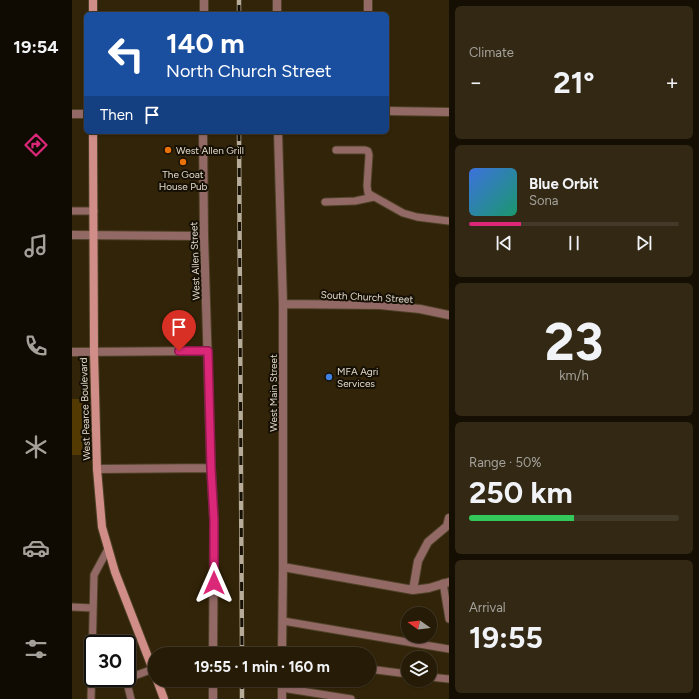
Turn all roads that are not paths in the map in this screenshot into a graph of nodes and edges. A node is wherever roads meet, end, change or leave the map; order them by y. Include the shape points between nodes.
1 (93, 0) edge
2 (204, 0) edge
3 (277, 0) edge
4 (368, 0) edge
5 (93, 12) edge
6 (204, 12) edge
7 (277, 12) edge
8 (368, 12) edge
9 (389, 111) edge
10 (449, 112) edge
11 (72, 114) edge
12 (84, 114) edge
13 (93, 134) edge
14 (203, 134) edge
15 (278, 134) edge
16 (336, 150) dead end
17 (374, 198) junction
18 (324, 202) dead end
19 (94, 210) junction
20 (72, 211) edge
21 (449, 221) edge
22 (72, 235) edge
23 (94, 235) junction
24 (204, 236) junction
25 (283, 304) junction
26 (449, 315) edge
27 (208, 351) junction
28 (72, 352) edge
29 (94, 352) junction
30 (211, 468) junction
31 (97, 469) junction
32 (449, 518) edge
33 (108, 549) junction
34 (283, 567) junction
35 (446, 582) edge
36 (413, 590) junction
37 (72, 607) edge
38 (93, 608) junction
39 (448, 610) edge
40 (449, 619) edge
41 (283, 621) junction
42 (92, 635) edge
43 (213, 647) edge
44 (282, 647) edge
45 (449, 648) edge
46 (148, 657) edge
47 (376, 669) edge
48 (401, 673) edge
49 (148, 674) edge
50 (136, 676) edge
51 (437, 678) edge
52 (449, 679) edge
53 (91, 687) edge
54 (128, 687) edge
55 (160, 687) edge
56 (213, 687) edge
57 (282, 687) edge
58 (296, 687) edge
59 (91, 699) edge
60 (131, 699) edge
61 (164, 699) edge
62 (213, 699) edge
63 (282, 699) edge
64 (351, 699) edge

1 - 5 main road
2 - 6 street
3 - 7 street
4 - 8 street
9 - 10 street
11 - 12 street
13 - 19 main road, West Pearce Boulevard
14 - 24 street, West Allen Street
15 - 25 street, West Main Street
16 - 17 lane via 368,151 367,186 368,192
17 - 18 lane via 355,202
17 - 21 lane via 416,217
19 - 20 lane
19 - 23 main road, West Pearce Boulevard
22 - 23 street
23 - 24 street
23 - 29 main road, West Pearce Boulevard
24 - 27 street, West Allen Street
25 - 26 street, South Church Street via 380,305
25 - 34 street, West Main Street
27 - 29 street
27 - 30 street, West Allen Street
28 - 29 street
29 - 31 main road, West Pearce Boulevard
30 - 31 street
30 - 43 street, West Allen Street via 214,520
31 - 33 main road, West Pearce Boulevard via 102,527
32 - 36 street via 447,526 428,542 418,561
33 - 38 lane via 94,575
33 - 46 main road, West Pearce Boulevard
34 - 36 street
34 - 41 street, West Main Street
35 - 36 street
35 - 39 lane
37 - 38 lane
38 - 42 lane
39 - 40 lane
41 - 44 street, West Main Street
41 - 45 lane
47 - 48 lane
49 - 50 lane
51 - 52 lane
53 - 59 lane
54 - 60 lane
55 - 61 main road
56 - 62 street
57 - 63 street
58 - 64 lane

